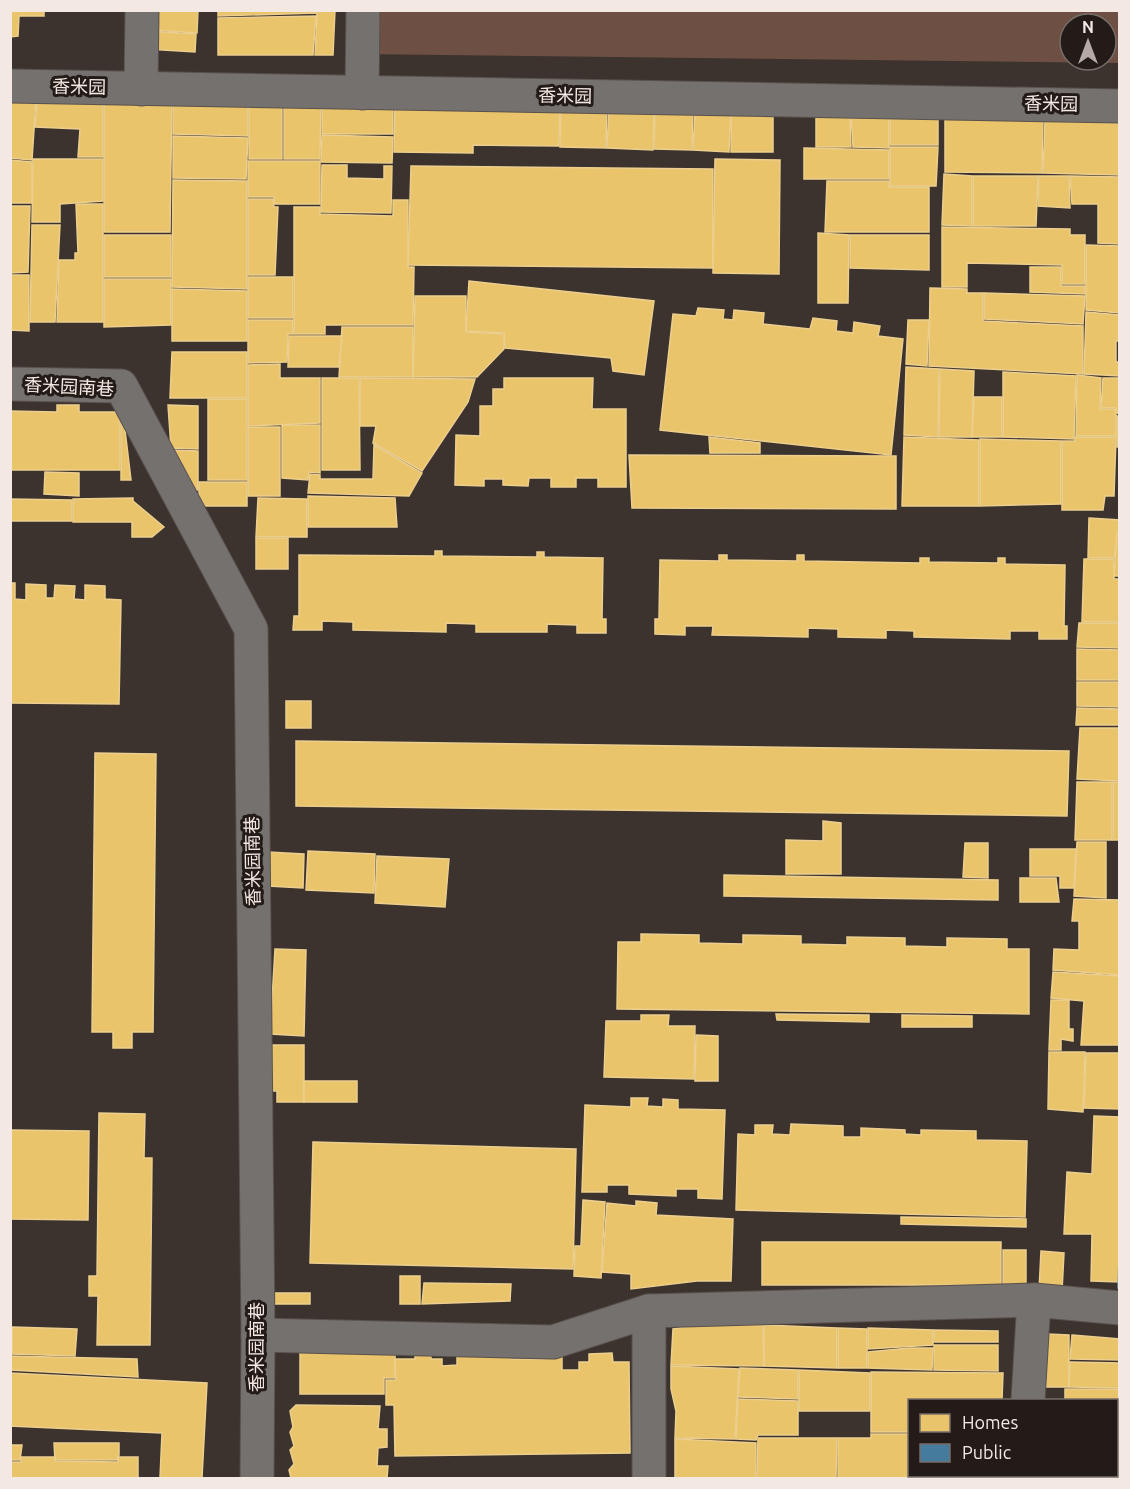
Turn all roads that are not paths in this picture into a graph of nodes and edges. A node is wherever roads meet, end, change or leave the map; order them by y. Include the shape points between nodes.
1 (142, 10) edge
2 (363, 10) edge
3 (10, 86) edge
4 (141, 89) junction
5 (362, 93) junction
6 (1119, 106) edge
7 (10, 384) edge
8 (1034, 1300) junction
9 (1119, 1308) edge
10 (649, 1311) junction
11 (258, 1335) junction
12 (1028, 1399) edge
13 (257, 1479) edge
14 (649, 1479) edge

1 - 4 street
2 - 5 street
3 - 4 street, 香米园
4 - 5 street, 香米园
5 - 6 street, 香米园
7 - 11 street, 香米园南巷 via 121,386 251,628
8 - 9 street
8 - 10 street
8 - 12 street
10 - 11 street via 553,1342
10 - 14 street
11 - 13 street, 香米园南巷

